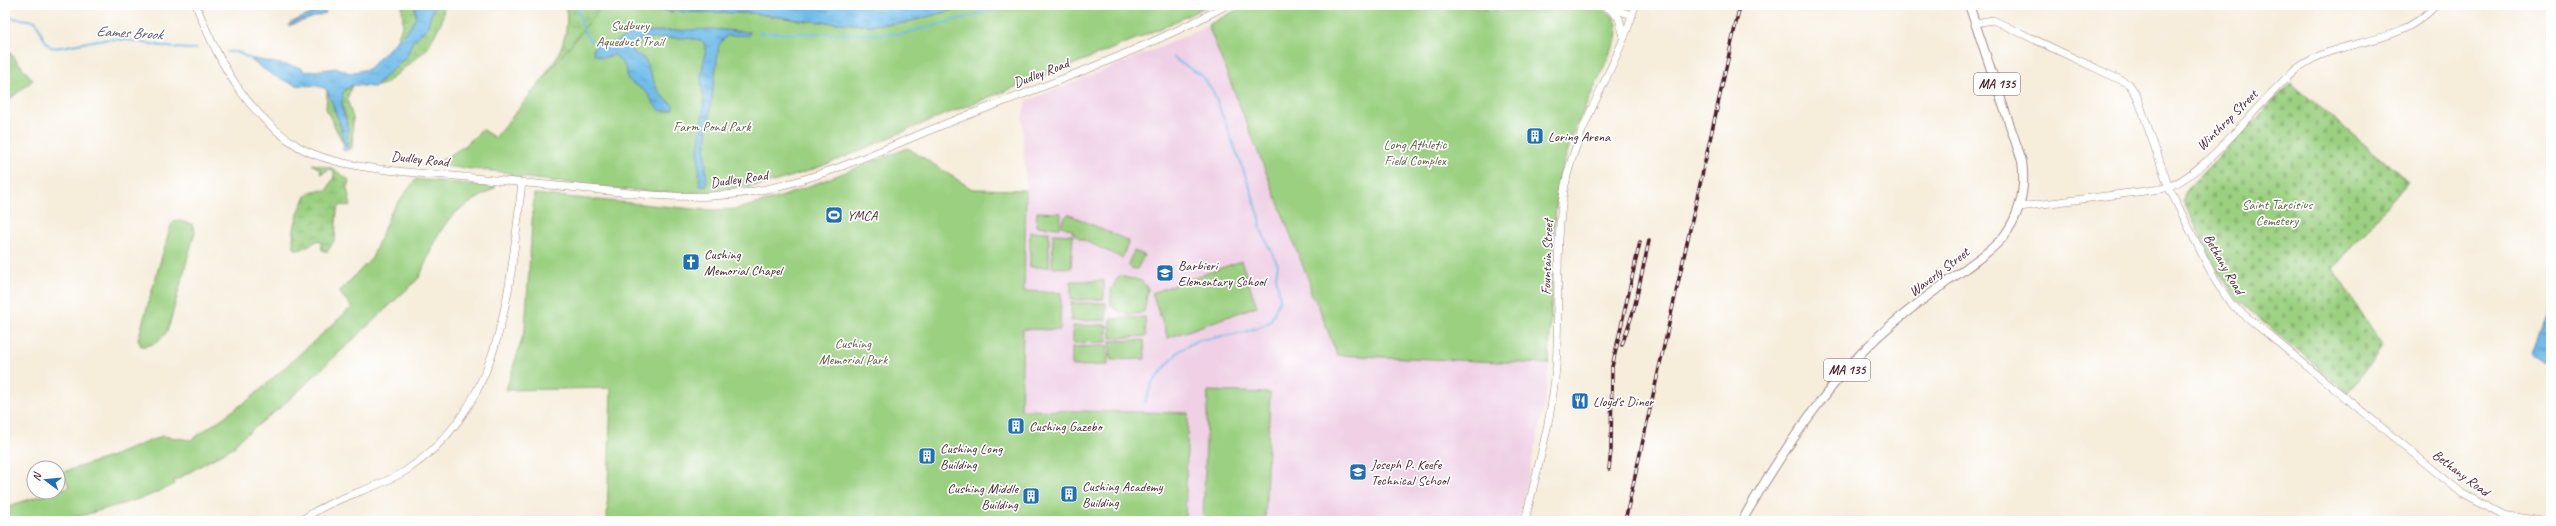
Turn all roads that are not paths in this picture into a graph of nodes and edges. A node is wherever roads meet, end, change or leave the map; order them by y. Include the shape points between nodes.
1 (196, 5) edge
2 (1227, 5) edge
3 (1636, 5) edge
4 (1969, 5) edge
5 (2436, 5) edge
6 (1604, 6) edge
7 (1632, 15) junction
8 (1975, 23) junction
9 (1624, 38) junction
10 (522, 182) junction
11 (2169, 188) junction
12 (2019, 208) junction
13 (301, 521) edge
14 (1525, 521) edge
15 (1742, 521) edge
16 (2541, 521) edge

1 - 10 street, Dudley Road via 218,57 244,97 291,141 309,152 332,161 366,167
2 - 10 street, Dudley Road via 1144,47 782,186 727,196 688,197
3 - 7 street, Fountain Street
4 - 8 main road, Waverly Street / MA 135
5 - 11 street, Winthrop Street via 2424,17 2397,33 2332,51 2305,64 2280,85 2202,163
6 - 7 street
6 - 9 street via 1619,18
7 - 9 street, Fountain Street
8 - 11 street, Bethany Road via 1993,20 2129,84 2137,96
8 - 12 main road, Waverly Street / MA 135 via 2022,161 2024,184
9 - 14 street, Fountain Street via 1577,143 1565,185 1555,378
10 - 13 street via 512,266 502,321 488,367 468,409 438,446 411,467 390,479 326,506
11 - 12 street, Winthrop Street
11 - 16 street, Bethany Road via 2215,280 2237,310 2463,494 2503,515
12 - 15 main road, Waverly Street / MA 135 via 2008,230 1995,246 1899,318 1856,360 1780,459

